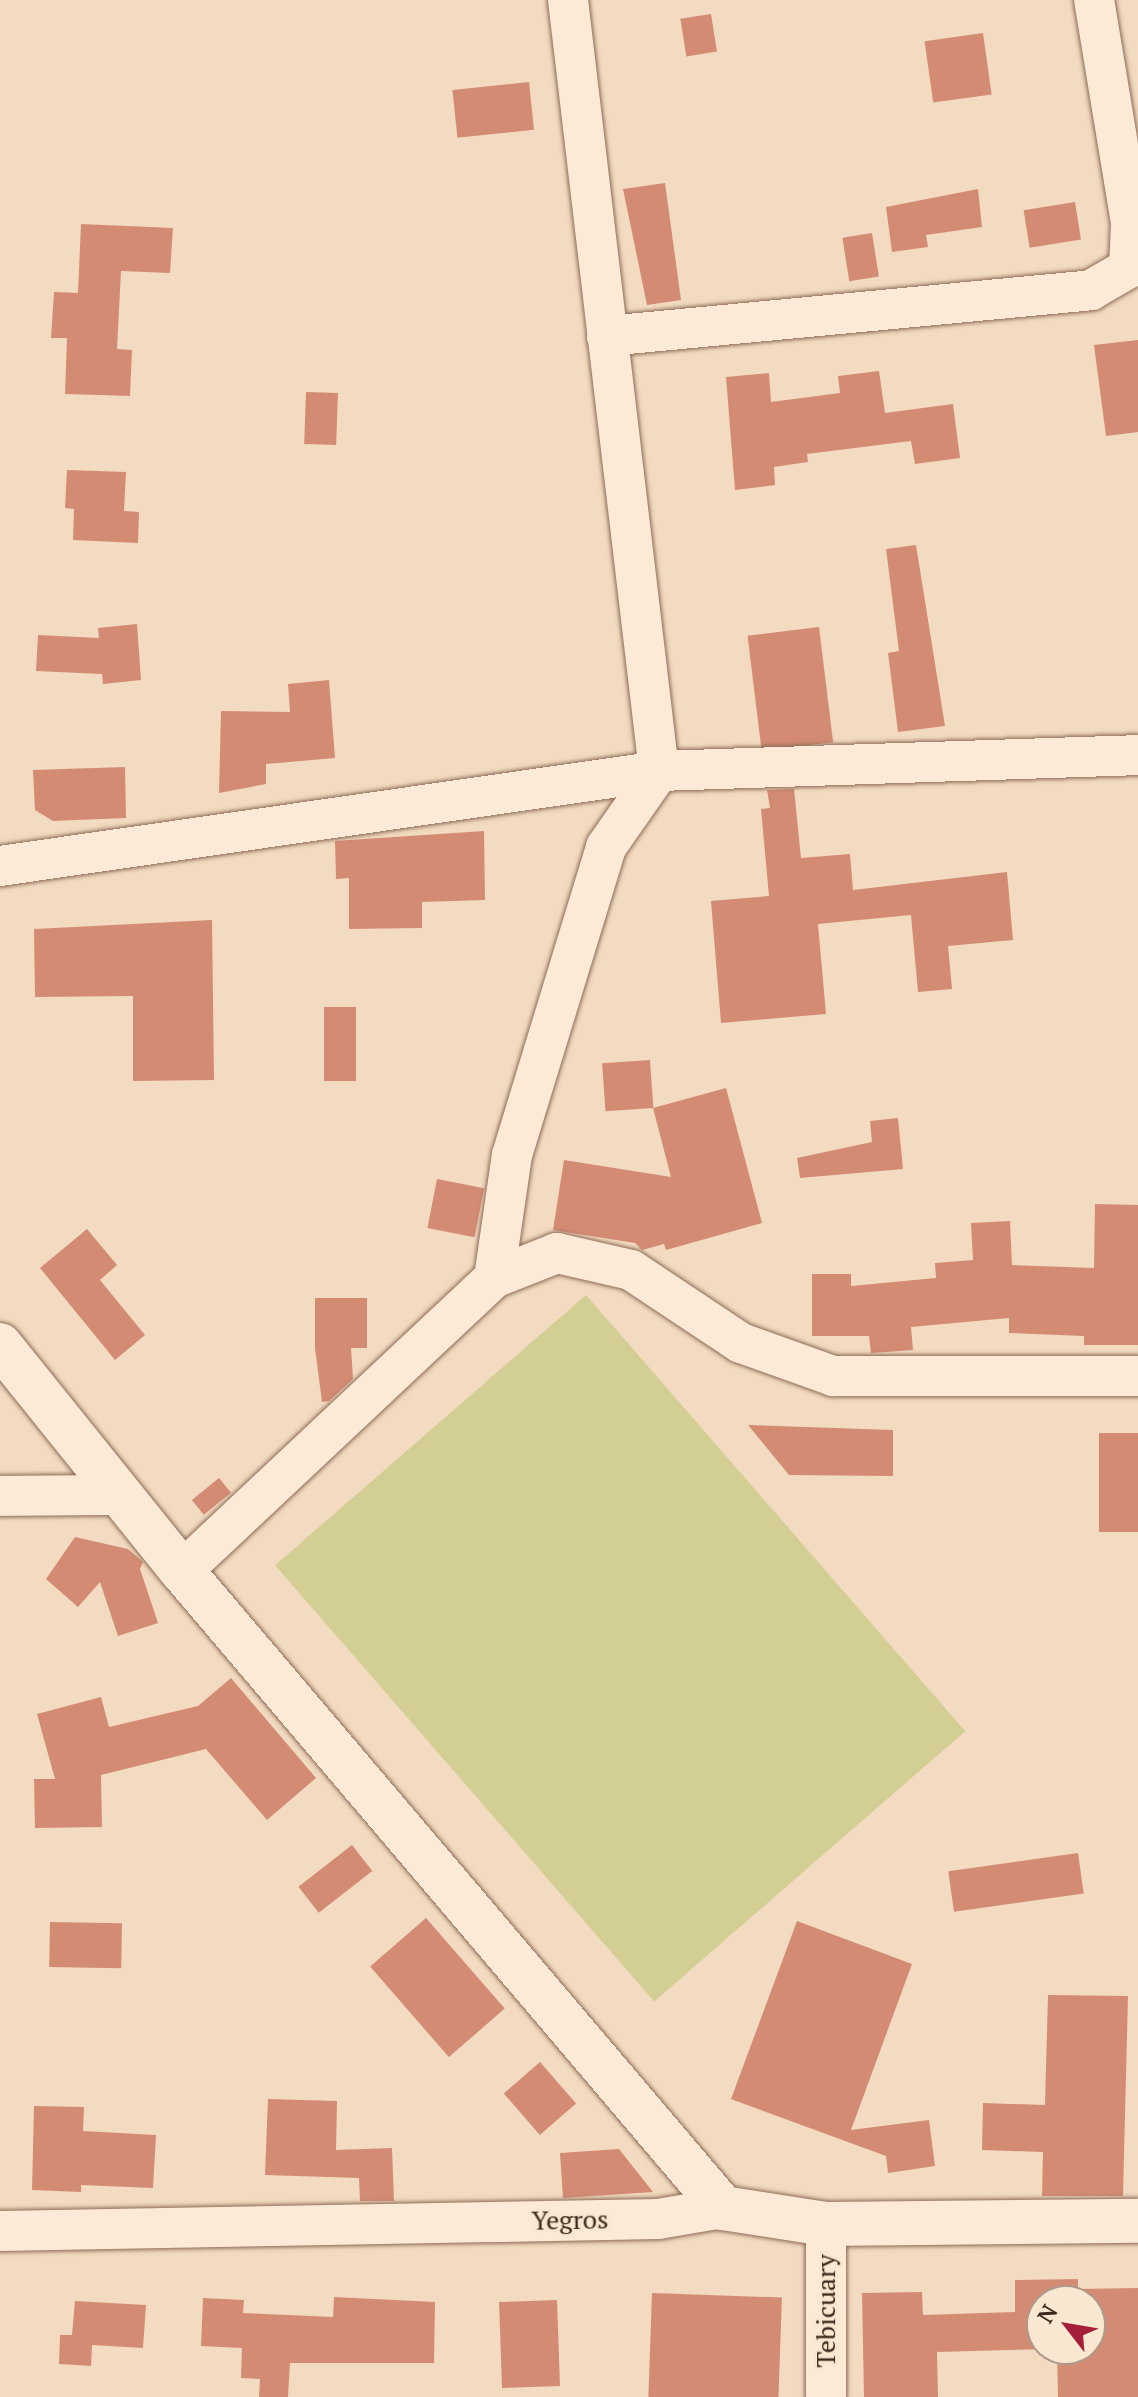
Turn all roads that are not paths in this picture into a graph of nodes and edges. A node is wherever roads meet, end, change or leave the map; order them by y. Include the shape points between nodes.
1 (568, 0) edge
2 (1094, 0) edge
3 (607, 336) junction
4 (1138, 755) edge
5 (659, 771) junction
6 (0, 866) edge
7 (494, 1278) junction
8 (0, 1345) edge
9 (1138, 1376) edge
10 (120, 1495) junction
11 (0, 1496) edge
12 (182, 1571) junction
13 (723, 2208) junction
14 (1138, 2221) edge
15 (826, 2224) junction
16 (0, 2231) edge
17 (826, 2397) edge

1 - 3 street
2 - 3 street via 1131,223 1129,268 1091,290
3 - 5 street
4 - 5 street
5 - 6 street
5 - 7 street via 606,847 512,1155
7 - 9 street via 557,1253 631,1270 741,1343 833,1376
7 - 12 street
8 - 10 street
10 - 11 street
10 - 12 street
12 - 13 street
13 - 15 street, Yegros
13 - 16 street, Yegros via 658,2219
14 - 15 street, Yegros
15 - 17 street, Tebicuary

